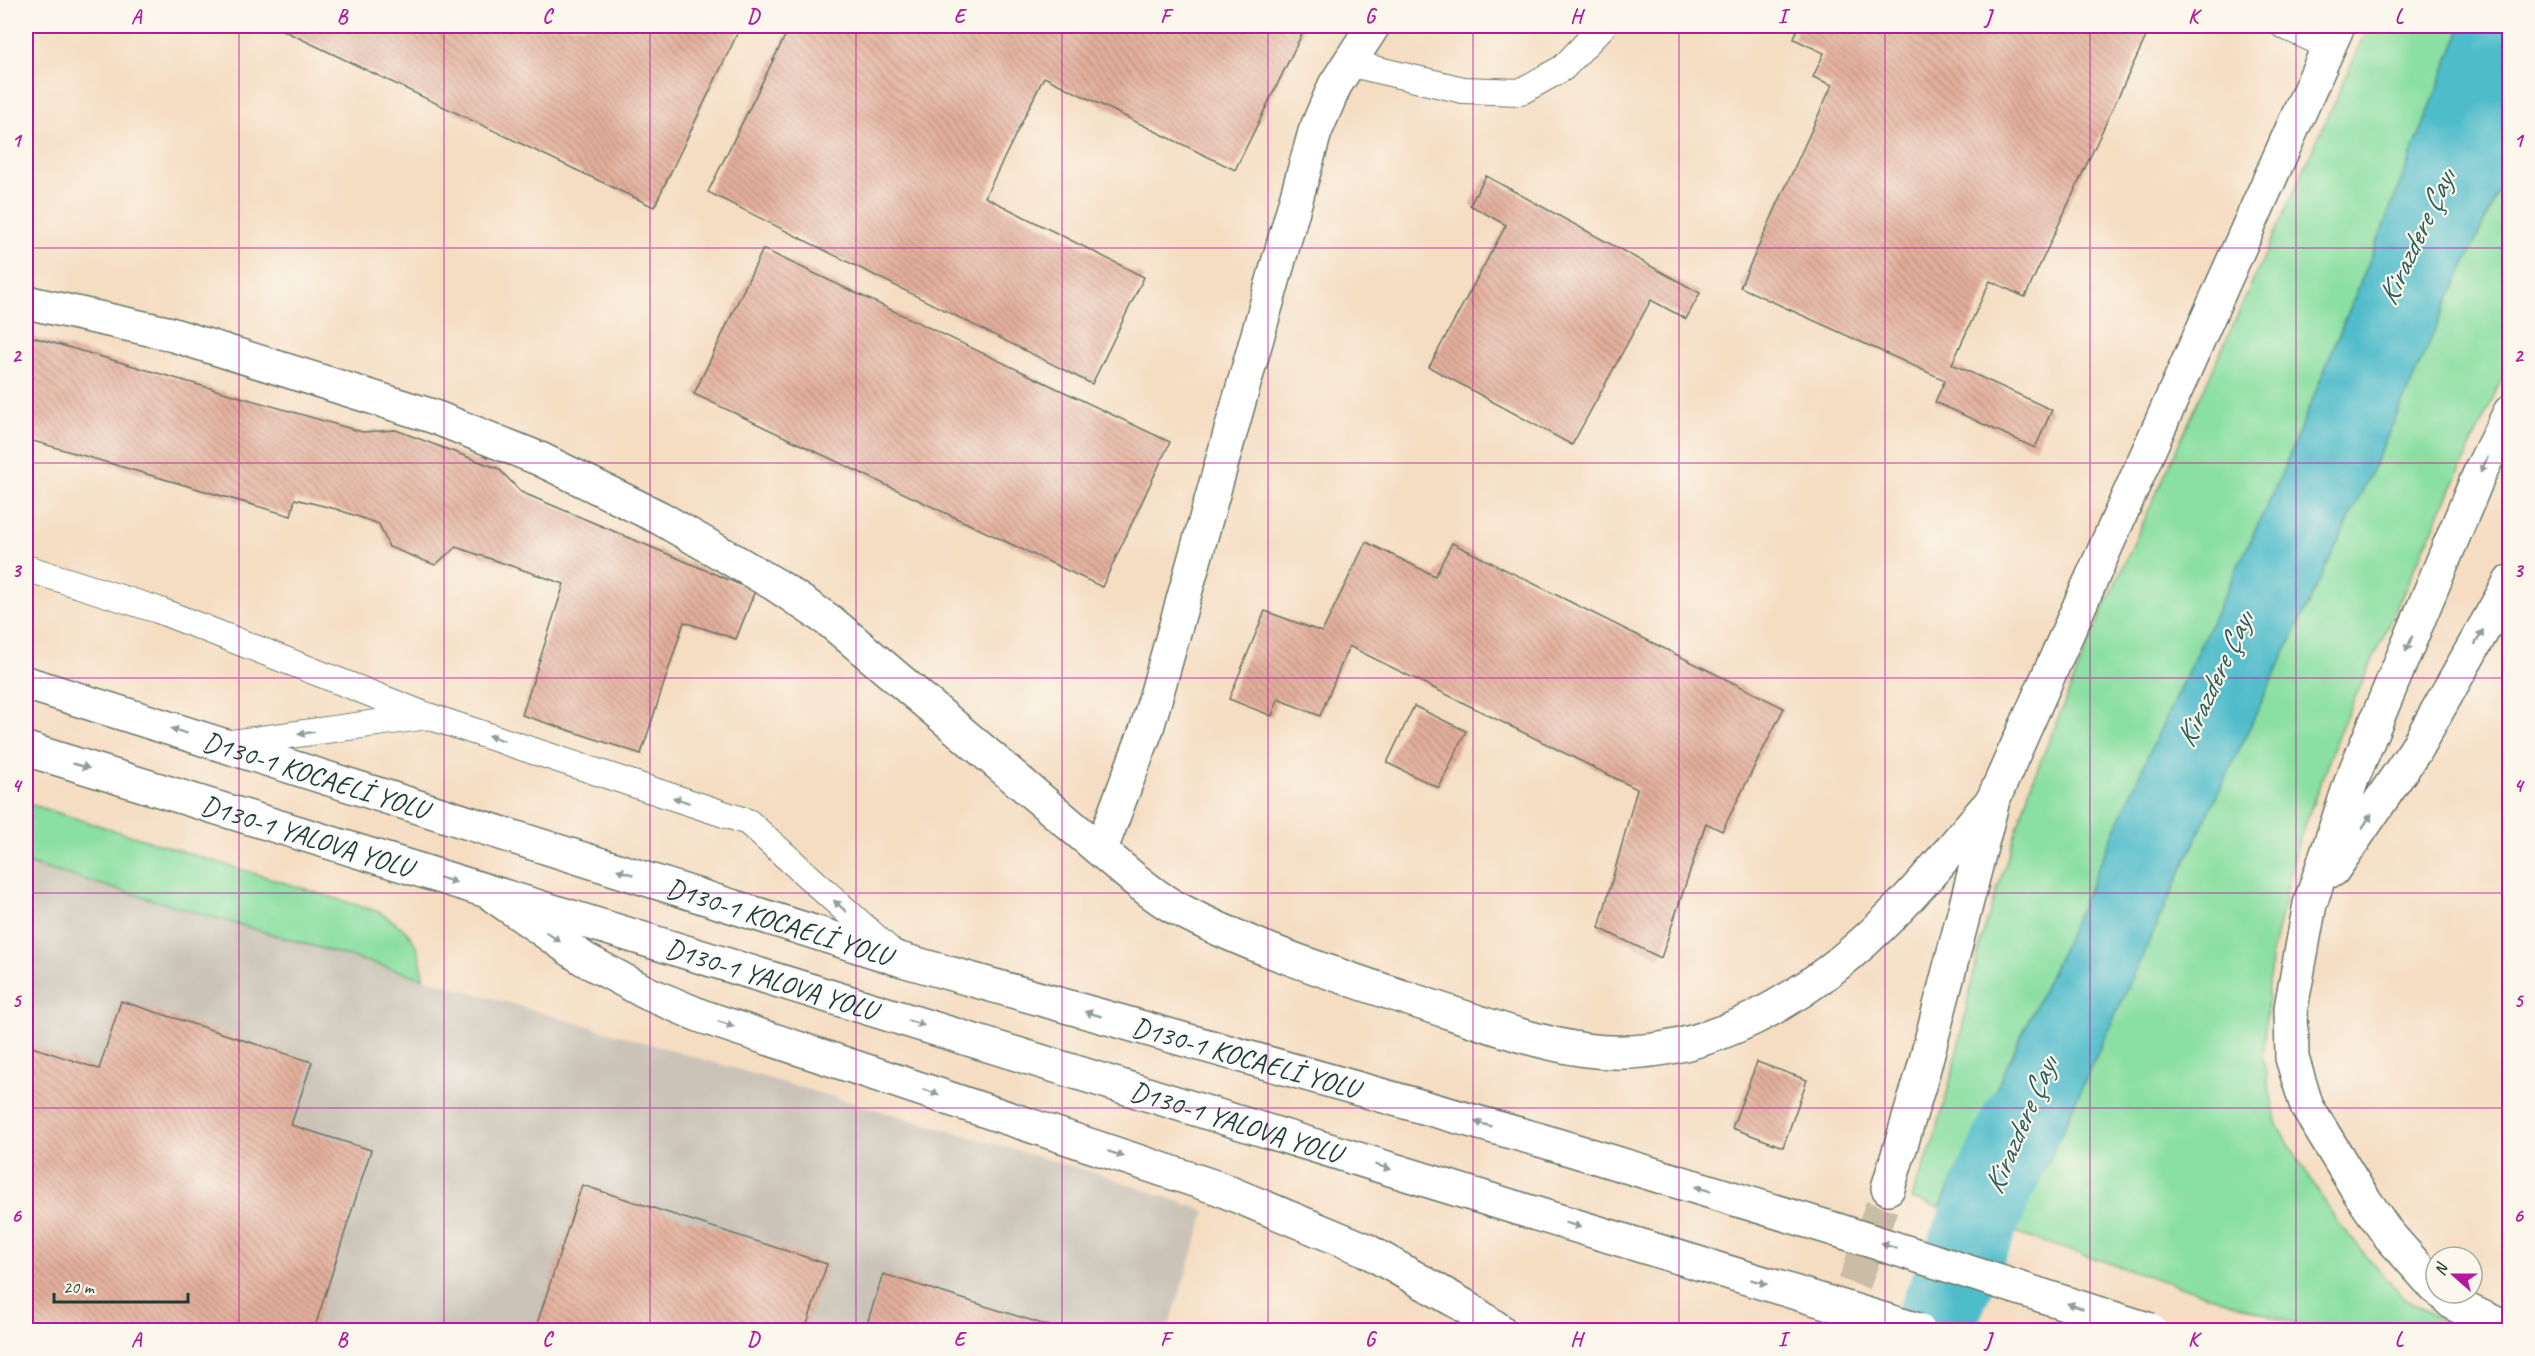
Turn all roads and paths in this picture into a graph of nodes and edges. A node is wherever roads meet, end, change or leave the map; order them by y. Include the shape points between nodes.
1 (1373, 26) edge
2 (1603, 26) edge
3 (2284, 26) edge
4 (2333, 36) edge
5 (1348, 63) junction
6 (26, 302) edge
7 (2510, 412) edge
8 (26, 568) edge
9 (2510, 582) edge
10 (26, 683) edge
11 (428, 716) junction
12 (222, 744) junction
13 (26, 749) edge
14 (1993, 800) junction
15 (1101, 849) junction
16 (487, 892) junction
17 (2310, 904) junction
18 (899, 959) junction
19 (1888, 1188) tunnel mouth
20 (2424, 1274) edge
21 (2456, 1305) edge
22 (1499, 1330) edge
23 (1918, 1330) edge
24 (2150, 1330) edge
25 (2510, 1330) edge

1 - 5 main road
2 - 5 lane via 1563,68 1520,92 1463,90
3 - 4 lane
4 - 14 main road
5 - 15 main road via 1315,132 1147,728
6 - 15 main road via 167,333 432,416 540,459 660,518 776,585 831,622
7 -> 17 main road via 2481,471 2352,779
8 - 11 lane via 158,610
17 -> 9 main road via 2414,752
12 -> 10 main road, D130-1 KOCAELİ YOLU
11 -> 12 lane
18 -> 11 lane via 748,822
18 -> 12 main road, D130-1 KOCAELİ YOLU
13 -> 16 main road, D130-1 YALOVA YOLU
14 - 15 main road via 1896,912 1846,958 1763,1015 1720,1034 1680,1046 1630,1052 1586,1050 1539,1040 1358,982 1264,946 1172,906
14 - 19 main road via 1923,1072
16 -> 22 main road via 584,959 647,993 701,1016 1218,1188 1364,1249
16 -> 23 main road, D130-1 YALOVA YOLU, bridge
17 - 20 main road via 2291,1008 2292,1058 2307,1107 2388,1234
24 -> 18 main road, D130-1 KOCAELİ YOLU, bridge via 1540,1140
21 - 25 main road

